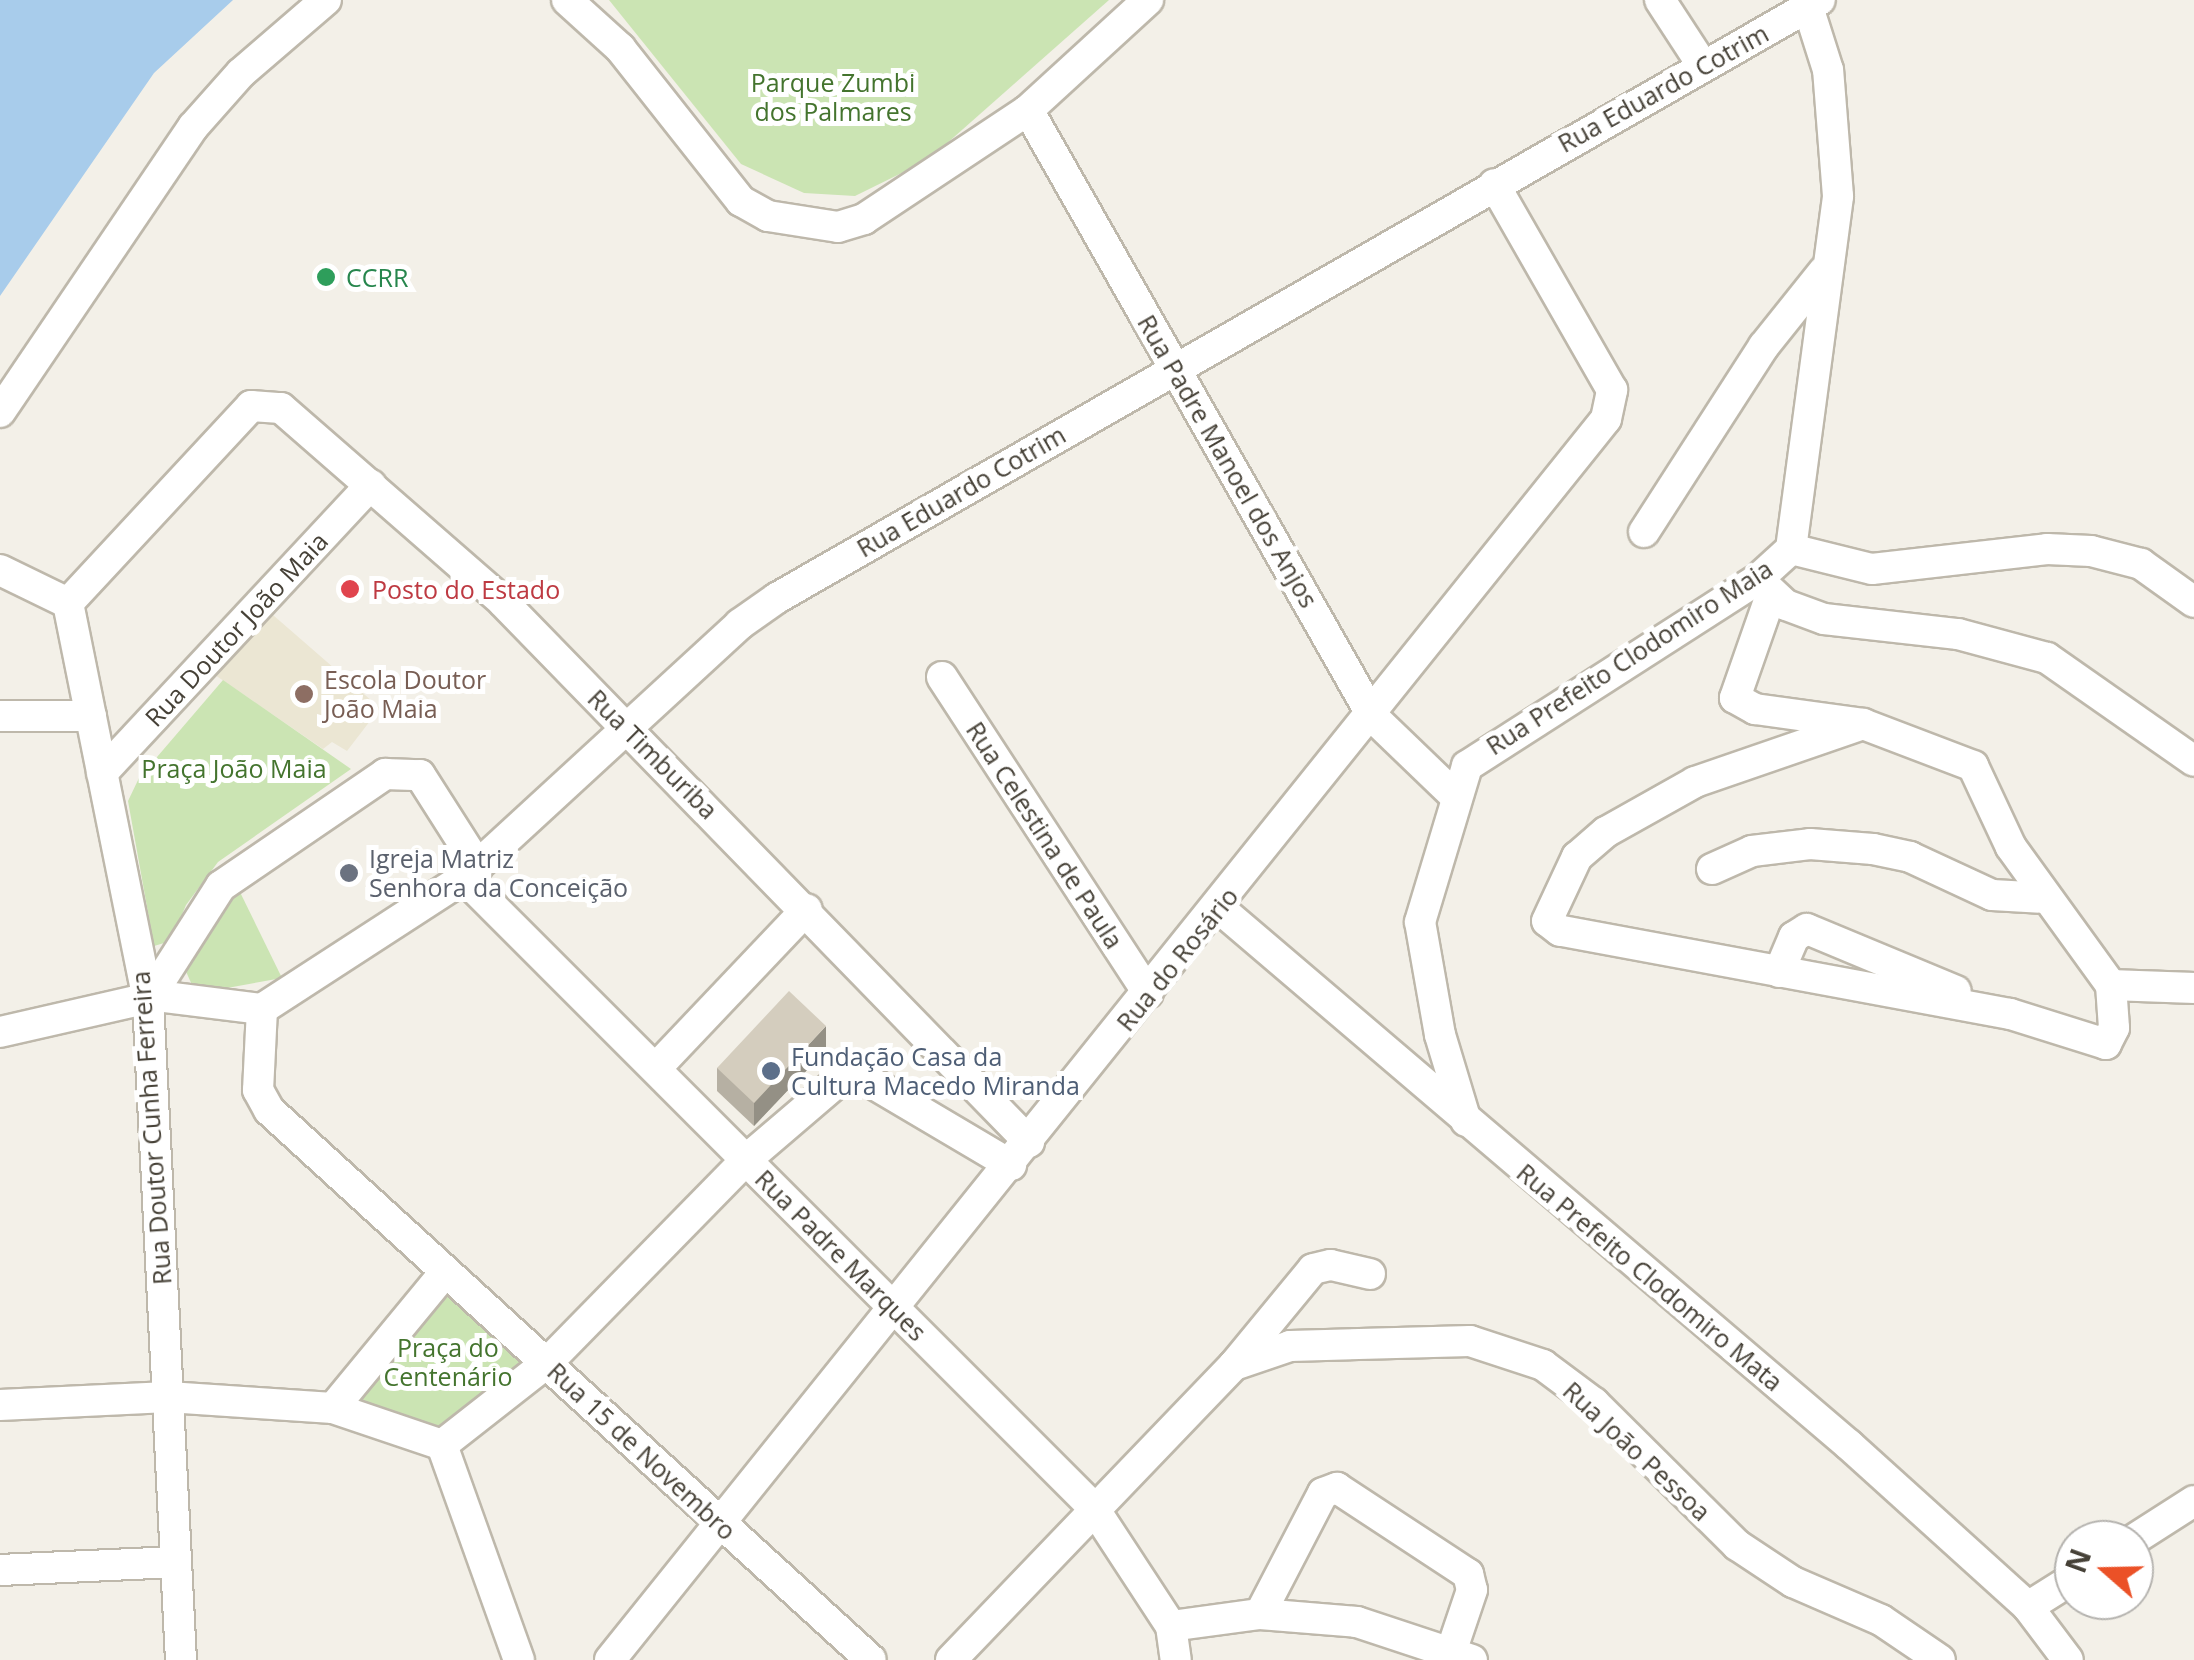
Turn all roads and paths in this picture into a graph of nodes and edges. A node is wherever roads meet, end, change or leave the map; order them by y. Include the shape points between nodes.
1 (326, 0) edge
2 (567, 0) edge
3 (1148, 0) edge
4 (1660, 0) edge
5 (1814, 3) edge
6 (1704, 66) junction
7 (1028, 110) junction
8 (1494, 184) junction
9 (1824, 272) junction
10 (1175, 367) junction
11 (0, 412) edge
12 (371, 485) junction
13 (1644, 532) dead end
14 (1791, 549) junction
15 (0, 570) edge
16 (1765, 587) junction
17 (2194, 602) edge
18 (68, 603) junction
19 (942, 677) dead end
20 (0, 716) edge
21 (91, 716) junction
22 (1373, 717) junction
23 (1863, 724) junction
24 (626, 726) junction
25 (2194, 761) edge
26 (102, 773) junction
27 (1453, 794) junction
28 (1712, 869) dead end
29 (471, 872) junction
30 (2046, 898) junction
31 (1218, 908) junction
32 (807, 909) junction
33 (1780, 972) junction
34 (2110, 984) junction
35 (2194, 988) edge
36 (1148, 993) junction
37 (148, 1000) junction
38 (262, 1008) junction
39 (2010, 1014) junction
40 (0, 1032) edge
41 (658, 1066) junction
42 (1466, 1121) junction
43 (1020, 1153) junction
44 (747, 1159) junction
45 (445, 1272) junction
46 (1370, 1274) dead end
47 (892, 1308) junction
48 (548, 1362) junction
49 (1234, 1365) junction
50 (168, 1397) junction
51 (0, 1405) edge
52 (333, 1408) junction
53 (442, 1444) junction
54 (2194, 1501) edge
55 (1093, 1507) junction
56 (722, 1526) junction
57 (2154, 1527) edge
58 (175, 1562) junction
59 (0, 1570) edge
60 (2054, 1591) edge
61 (2028, 1607) junction
62 (1260, 1614) junction
63 (1171, 1626) junction
64 (1461, 1656) edge
65 (180, 1660) edge
66 (519, 1660) edge
67 (610, 1660) edge
68 (872, 1660) edge
69 (951, 1660) edge
70 (1176, 1660) edge
71 (1940, 1660) edge
72 (2068, 1660) edge

1 - 11 street via 241,73 193,127
2 - 7 street via 620,48 740,202 809,226 864,219
3 - 7 street
4 - 6 street
5 - 6 street, Rua Eduardo Cotrim
5 - 9 street, Rua Prefeito Clodomiro Maia via 1837,132 1838,196
6 - 8 street, Rua Eduardo Cotrim
7 - 10 street, Rua Padre Manoel dos Anjos
8 - 10 street, Rua Eduardo Cotrim
8 - 22 street, Rua do Rosário via 1612,390 1606,418
9 - 13 street via 1764,346
9 - 14 street, Rua Prefeito Clodomiro Maia via 1815,396
10 - 22 street, Rua Padre Manoel dos Anjos
10 - 24 street, Rua Eduardo Cotrim via 778,598
12 - 18 street, Rua Timburiba via 281,408 250,406
12 - 24 street, Rua Timburiba via 503,602
12 - 26 street, Rua Doutor João Maia
14 - 16 street, Rua Prefeito Clodomiro Maia
14 - 17 street via 1872,569 2047,549 2091,551 2141,564
15 - 18 street
16 - 23 street via 1736,698 1754,710
16 - 25 street via 1824,620 1958,634 2047,658
16 - 27 street, Rua Prefeito Clodomiro Maia via 1475,757
18 - 21 street, Rua Doutor Cunha Ferreira
19 - 36 street, Rua Celestina de Paula
20 - 21 street
21 - 26 street, Rua Doutor Cunha Ferreira
22 - 27 street, Rua Padre Manoel dos Anjos
22 - 31 street, Rua do Rosário
23 - 30 street via 1973,766 1993,818
23 - 33 street via 1695,782 1606,832 1571,867 1547,915 1551,927
24 - 29 street, Rua Eduardo Cotrim
24 - 32 street, Rua Timburiba
26 - 37 street, Rua Doutor Cunha Ferreira
27 - 42 street, Rua Prefeito Clodomiro Maia via 1422,899 1420,947
28 - 30 street via 1752,851 1810,844 1872,848 1980,891
29 - 37 street, Rua Padre Marques via 426,780 406,770 376,778 222,886
29 - 38 street, Rua Eduardo Cotrim
29 - 41 street, Rua Padre Marques
30 - 34 street
31 - 36 street, Rua do Rosário
31 - 42 street, Rua Prefeito Clodomiro Mata
32 - 41 street
32 - 43 street, Rua Timburiba
33 - 39 street
33 - 39 street via 1798,932 1816,932
34 - 35 street
34 - 39 street via 2114,1028 2106,1044
36 - 43 street, Rua do Rosário
37 - 38 street via 191,996
37 - 40 street
37 - 50 street, Rua Doutor Cunha Ferreira
38 - 45 street, Rua 15 de Novembro via 261,1100
41 - 44 street, Rua Padre Marques
42 - 61 street, Rua Prefeito Clodomiro Mata via 1849,1445
43 - 44 street via 854,1076 831,1085
43 - 47 street, Rua do Rosário
44 - 47 street, Rua Padre Marques
44 - 48 street
45 - 48 street, Rua 15 de Novembro
45 - 52 street
46 - 49 street via 1332,1264 1313,1269
47 - 55 street, Rua Padre Marques
47 - 56 street, Rua do Rosário
48 - 53 street
48 - 56 street, Rua 15 de Novembro
49 - 55 street, Rua João Pessoa
49 - 71 street, Rua João Pessoa via 1290,1346 1470,1341 1504,1348 1594,1403 1756,1560 1881,1620
50 - 51 street
50 - 52 street
50 - 58 street, Rua Doutor Cunha Ferreira
52 - 53 street
53 - 66 street
54 - 57 street
55 - 63 street, Rua Padre Marques
55 - 69 street, Rua João Pessoa
56 - 67 street, Rua do Rosário
56 - 68 street, Rua 15 de Novembro
58 - 59 street
58 - 65 street, Rua Doutor Cunha Ferreira
60 - 61 street
61 - 72 street, Rua Prefeito Clodomiro Mata
62 - 63 street
62 - 64 street via 1357,1622
62 - 64 street via 1322,1492 1337,1488 1468,1574 1472,1590
63 - 70 street, Rua Padre Marques

